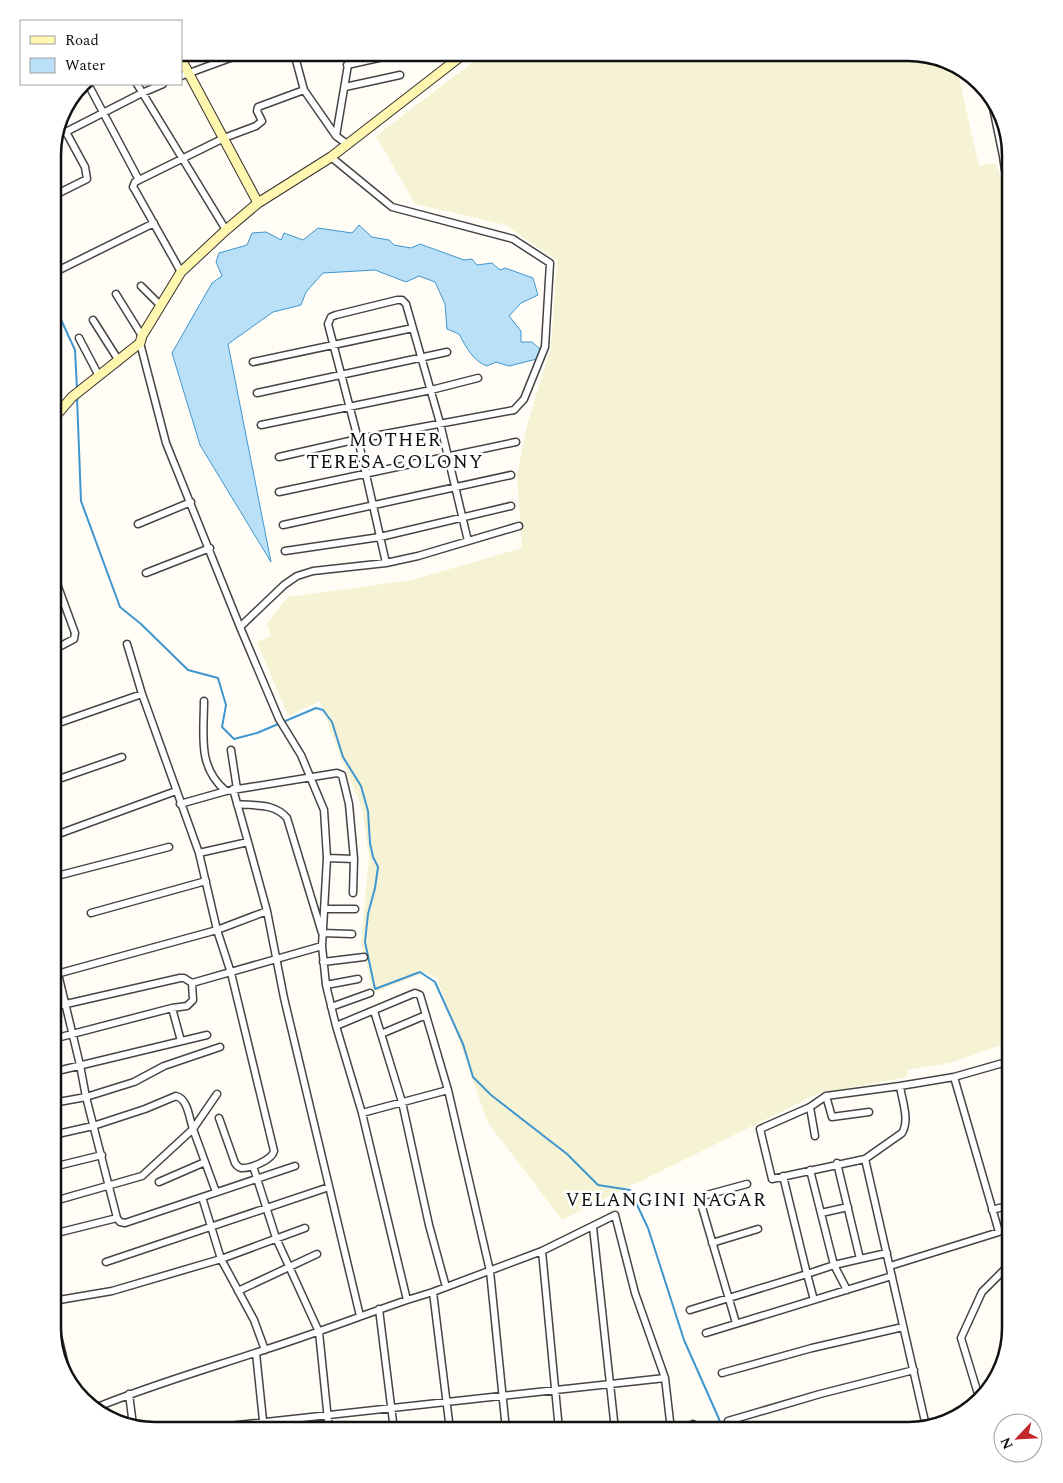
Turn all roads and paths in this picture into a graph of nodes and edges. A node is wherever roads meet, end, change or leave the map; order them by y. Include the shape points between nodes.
1 (220, 61) edge
2 (296, 61) edge
3 (348, 61) edge
4 (362, 61) edge
5 (456, 61) edge
6 (347, 64) junction
7 (185, 74) edge
8 (400, 75) dead end
9 (137, 85) edge
10 (161, 85) edge
11 (345, 87) junction
12 (90, 88) edge
13 (304, 90) junction
14 (142, 93) junction
15 (104, 112) junction
16 (66, 132) joint
17 (336, 136) junction
18 (224, 138) junction
19 (347, 144) junction
20 (331, 157) junction
21 (182, 158) junction
22 (139, 180) junction
23 (61, 192) edge
24 (258, 203) junction
25 (154, 223) junction
26 (226, 230) junction
27 (61, 270) edge
28 (181, 272) junction
29 (141, 286) dead end
30 (116, 294) dead end
31 (160, 305) junction
32 (93, 320) dead end
33 (414, 328) junction
34 (79, 338) dead end
35 (141, 339) junction
36 (335, 344) junction
37 (447, 352) dead end
38 (422, 358) junction
39 (119, 361) junction
40 (253, 362) dead end
41 (99, 376) junction
42 (342, 376) junction
43 (478, 378) dead end
44 (430, 390) junction
45 (257, 393) dead end
46 (350, 406) junction
47 (61, 410) edge
48 (440, 423) junction
49 (261, 424) dead end
50 (358, 439) junction
51 (516, 442) dead end
52 (448, 456) junction
53 (279, 457) dead end
54 (366, 475) junction
55 (511, 475) dead end
56 (455, 488) junction
57 (278, 492) dead end
58 (191, 502) junction
59 (373, 506) junction
60 (512, 506) dead end
61 (462, 518) junction
62 (138, 524) dead end
63 (283, 525) dead end
64 (519, 526) dead end
65 (380, 537) junction
66 (468, 541) junction
67 (210, 548) junction
68 (285, 551) dead end
69 (386, 563) junction
70 (146, 573) dead end
71 (61, 595) edge
72 (240, 627) junction
73 (126, 644) dead end
74 (61, 646) edge
75 (142, 694) junction
76 (204, 701) dead end
77 (61, 722) edge
78 (231, 750) dead end
79 (122, 757) dead end
80 (311, 778) junction
81 (61, 779) edge
82 (235, 789) junction
83 (176, 791) junction
84 (226, 791) junction
85 (180, 804) junction
86 (237, 804) junction
87 (61, 833) edge
88 (248, 842) junction
89 (169, 847) dead end
90 (199, 853) junction
91 (327, 858) junction
92 (354, 859) junction
93 (61, 875) edge
94 (206, 881) junction
95 (353, 893) dead end
96 (324, 909) junction
97 (356, 909) dead end
98 (267, 911) junction
99 (90, 913) dead end
100 (216, 930) junction
101 (322, 933) junction
102 (352, 934) dead end
103 (322, 946) junction
104 (364, 957) dead end
105 (277, 959) junction
106 (323, 962) junction
107 (61, 972) edge
108 (231, 973) junction
109 (358, 979) dead end
110 (192, 984) junction
111 (326, 985) junction
112 (61, 991) edge
113 (370, 993) dead end
114 (65, 1003) junction
115 (61, 1004) edge
116 (331, 1007) junction
117 (172, 1008) junction
118 (374, 1011) junction
119 (426, 1014) junction
120 (336, 1026) junction
121 (72, 1034) junction
122 (381, 1034) junction
123 (207, 1035) dead end
124 (61, 1037) edge
125 (181, 1042) junction
126 (220, 1047) dead end
127 (1002, 1064) edge
128 (80, 1066) junction
129 (61, 1070) edge
130 (954, 1077) junction
131 (900, 1086) junction
132 (448, 1090) junction
133 (217, 1094) dead end
134 (826, 1096) junction
135 (86, 1097) junction
136 (61, 1101) edge
137 (402, 1102) junction
138 (810, 1107) junction
139 (869, 1112) dead end
140 (362, 1113) junction
141 (219, 1118) dead end
142 (93, 1126) junction
143 (193, 1129) junction
144 (61, 1133) edge
145 (815, 1136) dead end
146 (102, 1155) junction
147 (865, 1158) junction
148 (205, 1162) junction
149 (837, 1164) junction
150 (61, 1166) edge
151 (253, 1166) junction
152 (295, 1166) dead end
153 (810, 1170) junction
154 (783, 1176) junction
155 (256, 1179) junction
156 (159, 1182) dead end
157 (747, 1184) dead end
158 (110, 1186) junction
159 (330, 1188) junction
160 (216, 1192) junction
161 (202, 1197) junction
162 (61, 1199) edge
163 (848, 1206) junction
164 (1002, 1207) edge
165 (266, 1209) junction
166 (992, 1210) junction
167 (821, 1212) junction
168 (117, 1218) junction
169 (212, 1226) junction
170 (593, 1227) junction
171 (305, 1228) dead end
172 (758, 1229) dead end
173 (61, 1232) edge
174 (276, 1238) junction
175 (712, 1243) junction
176 (542, 1251) junction
177 (887, 1253) junction
178 (317, 1254) dead end
179 (221, 1259) junction
180 (860, 1259) junction
181 (106, 1262) dead end
182 (834, 1265) junction
183 (289, 1266) junction
184 (890, 1266) junction
185 (490, 1271) junction
186 (1002, 1272) edge
187 (807, 1274) junction
188 (892, 1276) junction
189 (446, 1287) junction
190 (238, 1290) junction
191 (847, 1290) junction
192 (432, 1292) junction
193 (728, 1298) junction
194 (61, 1300) edge
195 (407, 1300) junction
196 (814, 1300) junction
197 (379, 1309) junction
198 (690, 1310) dead end
199 (360, 1316) junction
200 (736, 1323) junction
201 (903, 1327) junction
202 (319, 1332) junction
203 (706, 1333) dead end
204 (265, 1350) junction
205 (256, 1353) junction
206 (914, 1370) junction
207 (722, 1373) dead end
208 (665, 1378) junction
209 (611, 1385) junction
210 (555, 1391) junction
211 (977, 1391) edge
212 (129, 1394) junction
213 (502, 1395) junction
214 (447, 1401) junction
215 (102, 1405) edge
216 (392, 1408) junction
217 (327, 1414) junction
218 (132, 1419) edge
219 (925, 1420) edge
220 (728, 1421) dead end
221 (263, 1422) edge
222 (288, 1422) edge
223 (328, 1422) edge
224 (393, 1422) edge
225 (449, 1422) edge
226 (505, 1422) edge
227 (558, 1422) edge
228 (614, 1422) edge
229 (670, 1422) edge

1 - 7 street
2 - 13 street
3 - 6 street
4 - 6 street
5 - 19 main road
6 - 11 street
7 - 18 main road
8 - 11 street
9 - 14 street
10 - 14 street
11 - 17 street
12 - 15 street
13 - 17 street
13 - 18 street via 258,107 260,124
14 - 15 street
14 - 21 street
15 - 16 street
15 - 22 street
16 - 23 street via 85,166 87,179
17 - 19 street
18 - 21 street
18 - 24 main road
19 - 20 main road
20 - 24 main road
20 - 48 street via 392,207 514,240 550,263 545,347 524,399 514,410
21 - 22 street
21 - 26 street
22 - 25 street via 133,187
24 - 26 main road
25 - 27 street
25 - 28 street
26 - 28 main road
28 - 31 main road
29 - 31 street
30 - 35 street
31 - 35 main road
32 - 39 street
33 - 36 street
33 - 36 street via 406,304 397,300 336,314 328,324
33 - 38 street
34 - 41 street
35 - 39 main road
35 - 58 street via 166,443
36 - 40 street
36 - 42 street
37 - 38 street
38 - 42 street
38 - 44 street
39 - 41 main road
41 - 47 main road
42 - 45 street
42 - 46 street
43 - 44 street
44 - 46 street
44 - 48 street
46 - 49 street
46 - 50 street
48 - 50 street
48 - 52 street
50 - 53 street
50 - 54 street
51 - 52 street
52 - 54 street
52 - 56 street
54 - 57 street
54 - 59 street
55 - 56 street
56 - 59 street
56 - 61 street
58 - 62 street
58 - 67 street
59 - 63 street
59 - 65 street
60 - 61 street
61 - 65 street
61 - 66 street
64 - 66 street
65 - 68 street
65 - 69 street
66 - 69 street
67 - 70 street
67 - 72 street
69 - 72 street via 313,571 297,576
71 - 74 street via 75,633 74,639
72 - 80 street via 279,718
73 - 75 street
75 - 77 street
75 - 83 street
76 - 84 street via 205,761 211,776
78 - 82 street
79 - 81 street
80 - 82 street
80 - 91 street via 324,810
80 - 92 street via 342,775 350,804
82 - 84 street
82 - 86 street
83 - 85 street
83 - 87 street
84 - 85 street
85 - 90 street
86 - 88 street
86 - 101 street via 274,807 287,818
88 - 90 street
88 - 98 street
89 - 93 street
90 - 94 street
91 - 92 street
91 - 96 street
92 - 95 street
94 - 99 street
94 - 100 street
96 - 97 street
96 - 101 street
98 - 100 street
98 - 105 street
100 - 107 street
100 - 108 street
101 - 102 street
101 - 103 street
103 - 105 street
103 - 106 street
104 - 106 street
105 - 108 street
105 - 159 street
106 - 111 street
108 - 110 street
108 - 151 street via 274,1151 273,1156
109 - 111 street
110 - 114 street via 180,978
110 - 117 street via 193,1000 190,1004
111 - 116 street
112 - 114 street
113 - 116 street
114 - 115 street
114 - 121 street
116 - 120 street
117 - 121 street
117 - 125 street
118 - 119 street via 418,993
118 - 120 street
118 - 122 street
119 - 122 street
119 - 132 street
120 - 140 street
121 - 124 street
121 - 128 street
122 - 137 street
123 - 125 street
125 - 128 street
126 - 135 street via 164,1066 134,1082
127 - 130 street
128 - 129 street
128 - 135 street
130 - 131 street
130 - 166 street
131 - 134 street
131 - 147 street via 905,1128
132 - 137 street
132 - 185 street
133 - 143 street
134 - 138 street
134 - 139 street via 832,1117
135 - 136 street
135 - 142 street
137 - 140 street
137 - 189 street
138 - 145 street
138 - 154 street via 760,1129 772,1179
140 - 195 street
141 - 151 street via 235,1163 238,1167
142 - 143 street via 176,1096 184,1102
142 - 144 street
142 - 146 street
143 - 148 street
143 - 158 street via 142,1176
146 - 150 street
146 - 158 street
147 - 149 street
147 - 177 street
148 - 156 street
148 - 160 street
149 - 153 street
149 - 163 street
151 - 155 street
152 - 155 street
153 - 154 street
153 - 167 street
154 - 187 street
155 - 160 street
155 - 165 street
157 - 175 street via 699,1197
158 - 162 street
158 - 168 street
159 - 165 street
159 - 199 street
160 - 161 street
161 - 168 street via 125,1222
161 - 169 street
163 - 167 street
163 - 180 street
164 - 166 street
165 - 169 street
165 - 174 street
166 - 184 street via 999,1232
167 - 182 street
168 - 173 street
169 - 179 street
169 - 181 street
170 - 176 street
170 - 208 street via 615,1215 635,1293
170 - 209 street
171 - 174 street
172 - 175 street
174 - 179 street
174 - 183 street
175 - 193 street
176 - 185 street
176 - 210 street
177 - 180 street
177 - 184 street
178 - 183 street
179 - 190 street
179 - 194 street via 112,1291
180 - 182 street
182 - 187 street
182 - 191 street
183 - 190 street
183 - 202 street
184 - 188 street
185 - 189 street
185 - 213 street
186 - 211 street via 982,1292 961,1338
187 - 193 street
187 - 196 street
188 - 191 street
188 - 201 street
189 - 192 street
190 - 204 street
191 - 196 street
192 - 195 street
192 - 214 street
193 - 198 street
193 - 200 street
195 - 197 street
196 - 200 street
197 - 199 street
197 - 216 street
199 - 202 street
200 - 203 street
201 - 206 street
201 - 207 street
202 - 204 street
202 - 217 street
204 - 205 street
205 - 212 street
205 - 221 street
206 - 219 street
206 - 220 street
208 - 209 street
208 - 229 street
209 - 210 street
209 - 228 street
210 - 213 street
210 - 227 street
212 - 215 street
212 - 218 street
213 - 214 street
213 - 226 street
214 - 216 street
214 - 225 street
216 - 217 street
216 - 224 street
217 - 222 street
217 - 223 street

